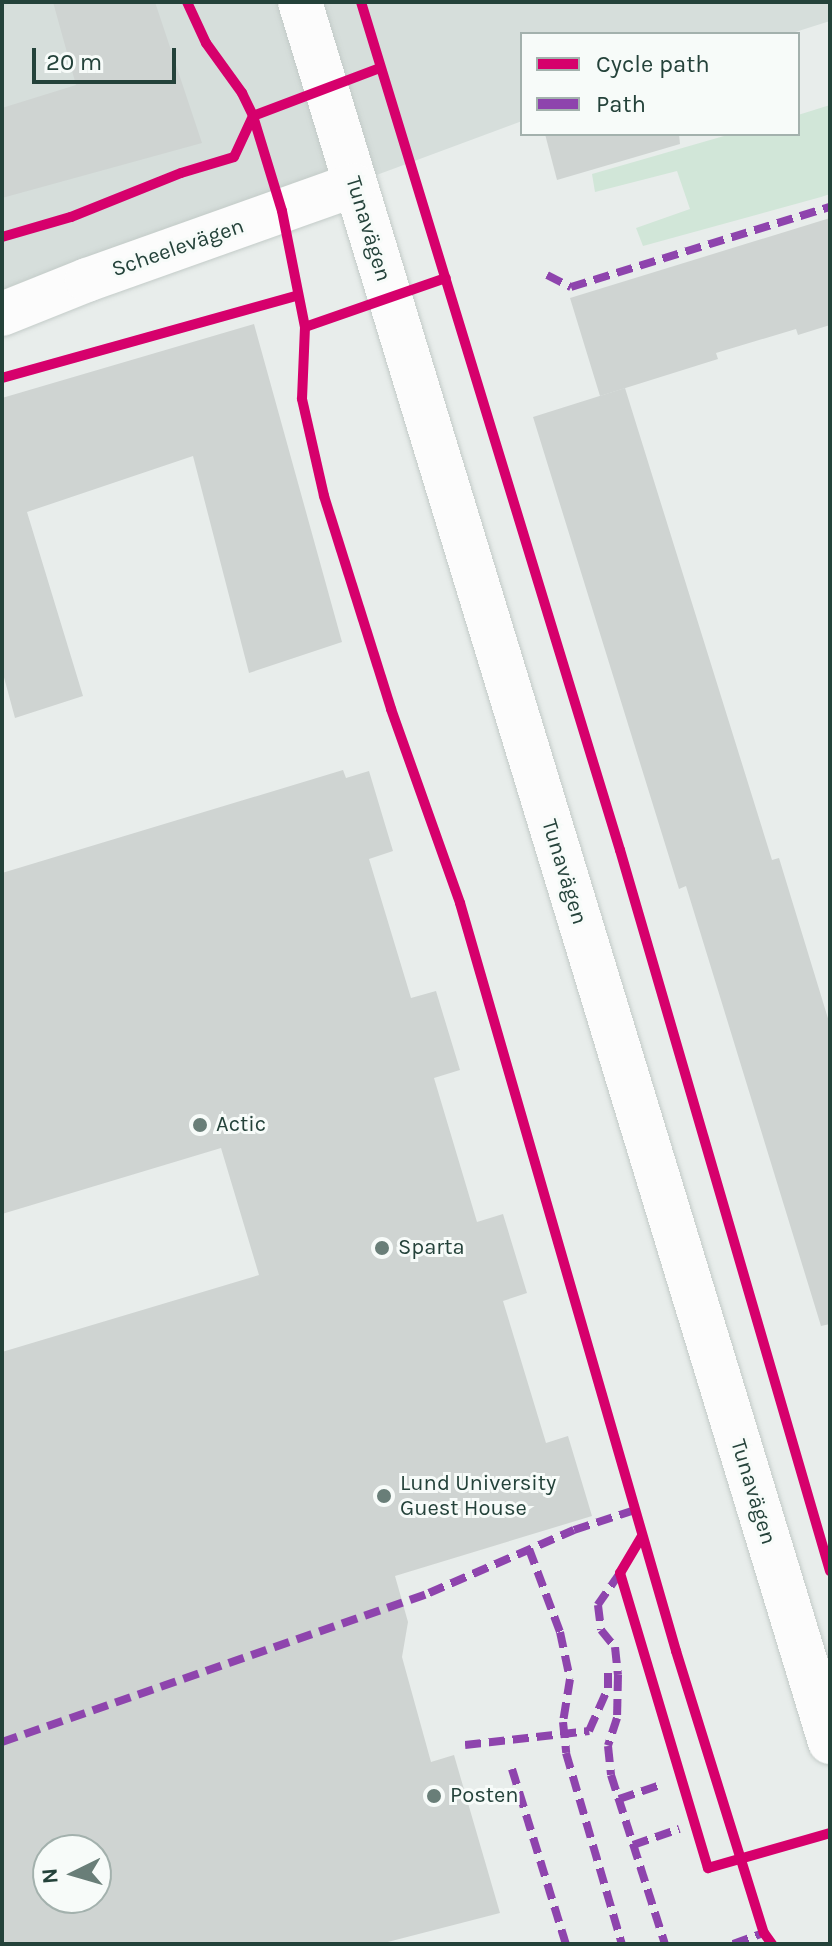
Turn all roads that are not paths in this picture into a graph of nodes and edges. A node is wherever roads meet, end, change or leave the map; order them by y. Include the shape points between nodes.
1 (300, 2) edge
2 (354, 185) junction
3 (2, 314) edge
4 (830, 1742) edge

1 - 2 main road, Tunavägen
2 - 3 main road, Scheelevägen
2 - 4 main road, Tunavägen

